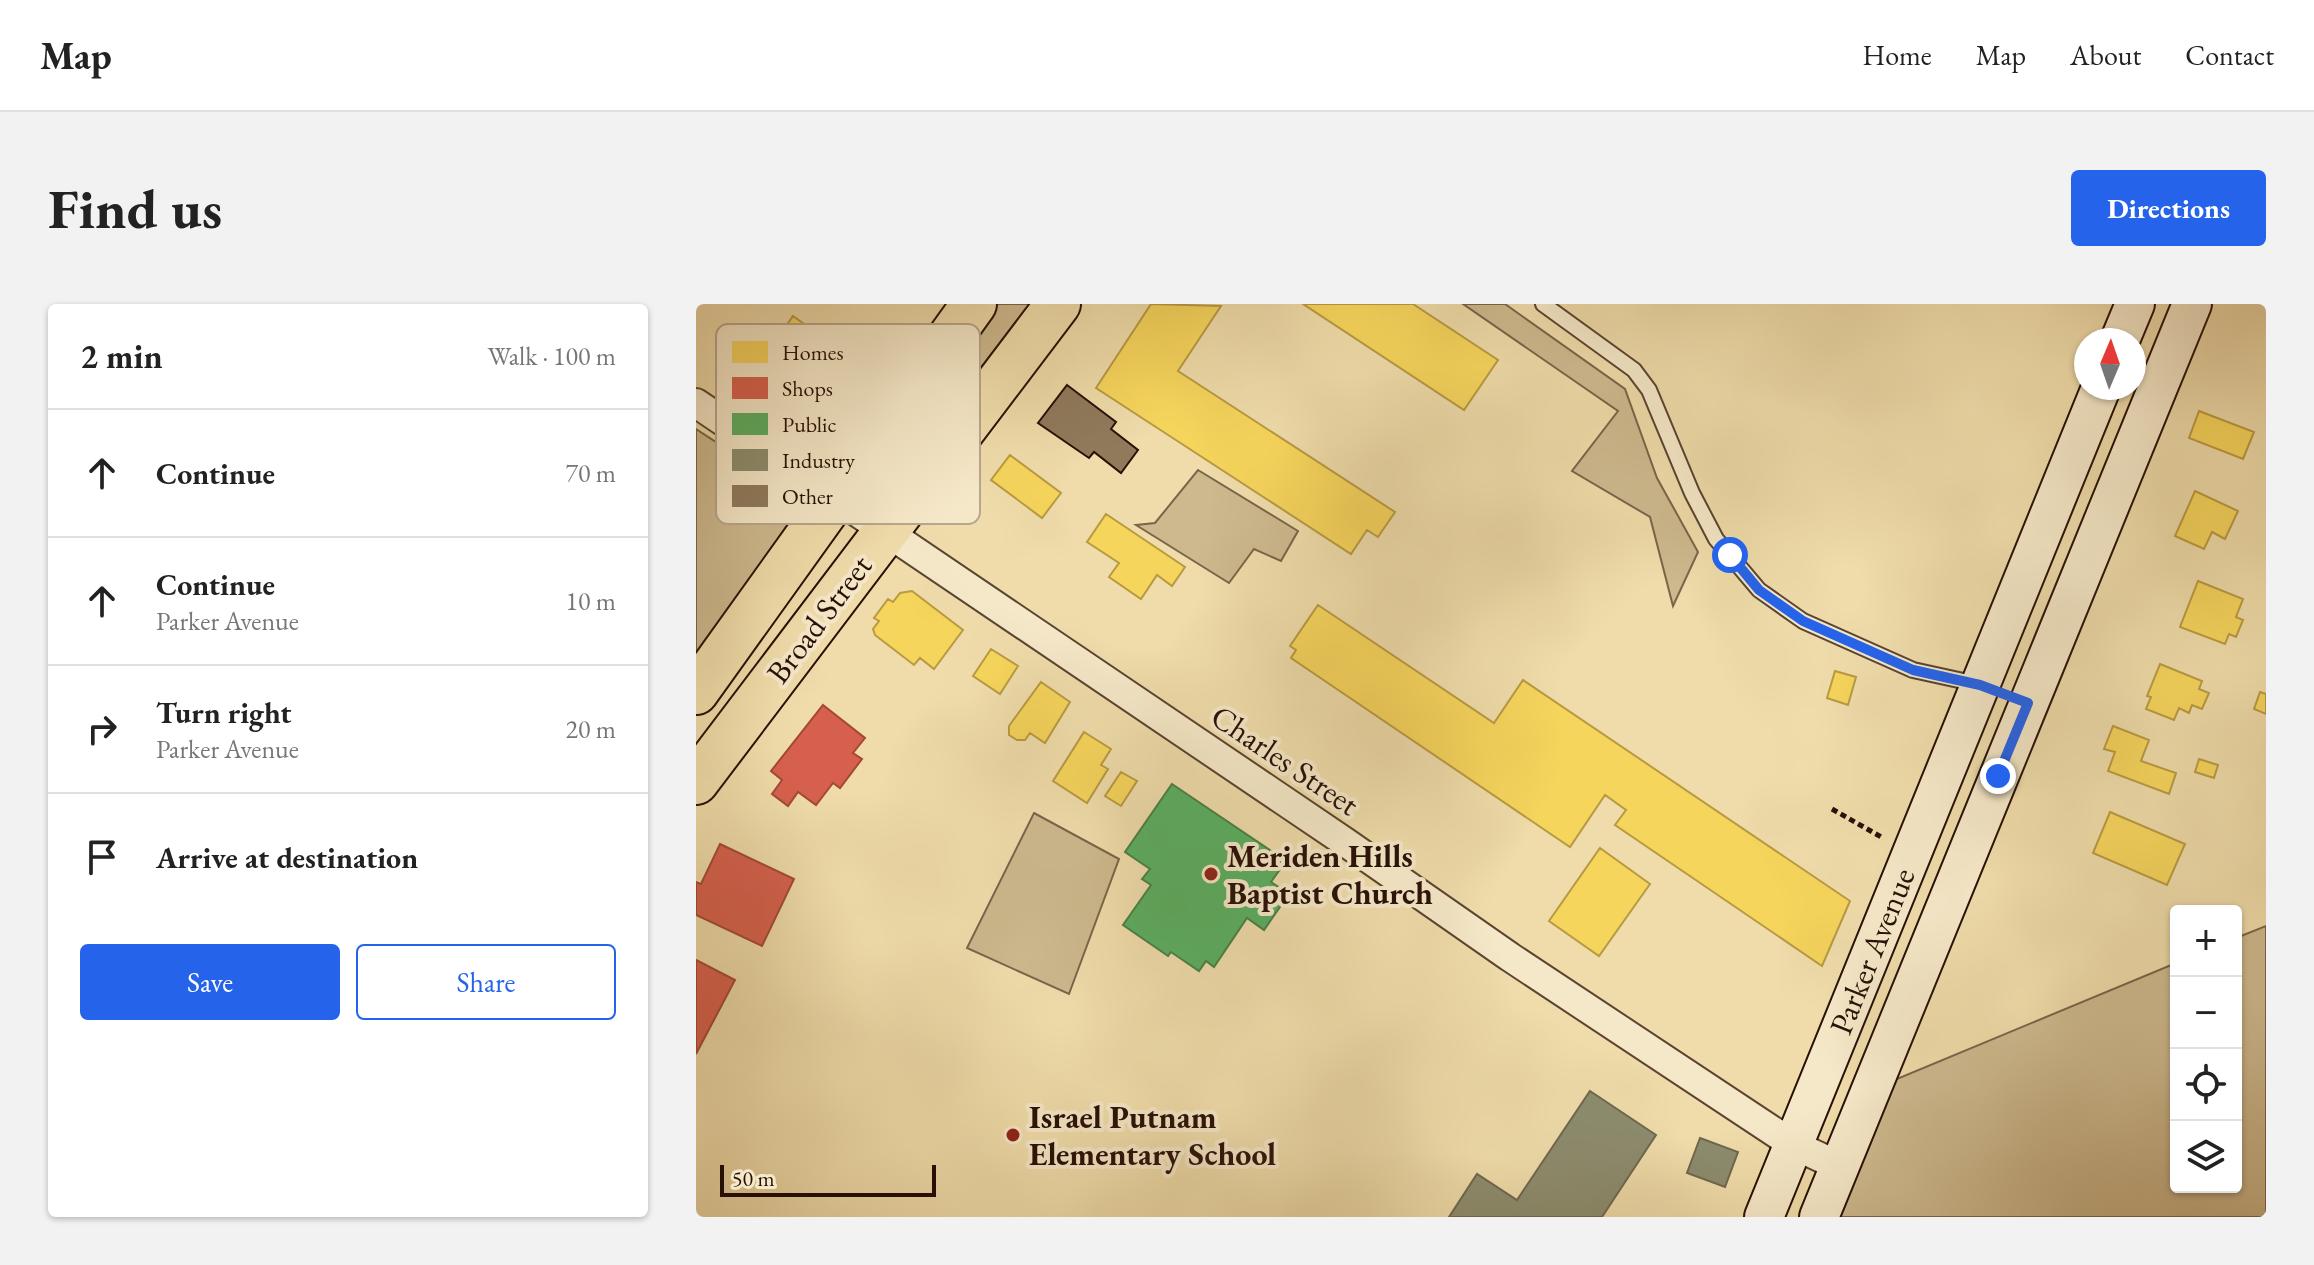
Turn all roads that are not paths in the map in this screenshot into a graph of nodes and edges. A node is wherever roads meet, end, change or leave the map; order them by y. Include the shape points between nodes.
1 (974, 304) edge
2 (1058, 304) edge
3 (1543, 304) edge
4 (2135, 304) edge
5 (2192, 304) edge
6 (960, 324) edge
7 (2125, 328) edge
8 (2096, 400) edge
9 (696, 403) edge
10 (980, 406) edge
11 (716, 417) edge
12 (816, 524) edge
13 (875, 524) edge
14 (890, 524) edge
15 (885, 531) junction
16 (1980, 685) junction
17 (696, 692) edge
18 (2028, 703) junction
19 (696, 782) edge
20 (1794, 1145) junction
21 (1839, 1166) junction
22 (1764, 1217) edge
23 (1819, 1217) edge

1 - 6 main road, Broad Street
2 - 10 main road, Broad Street
3 - 16 lane via 1634,370 1649,390 1716,539 1759,590 1803,621 1913,670
4 - 7 street
5 - 18 street, Parker Avenue
8 - 16 street, Parker Avenue
9 - 11 street, Charles Street
12 - 17 main road, Broad Street
13 - 15 street, Charles Street
14 - 15 main road, Broad Street
15 - 19 main road, Broad Street
15 - 20 street, Charles Street
16 - 18 street
16 - 20 street, Parker Avenue
18 - 21 street, Parker Avenue
20 - 21 street, Charles Street
20 - 22 street, Parker Avenue
21 - 23 street, Parker Avenue

